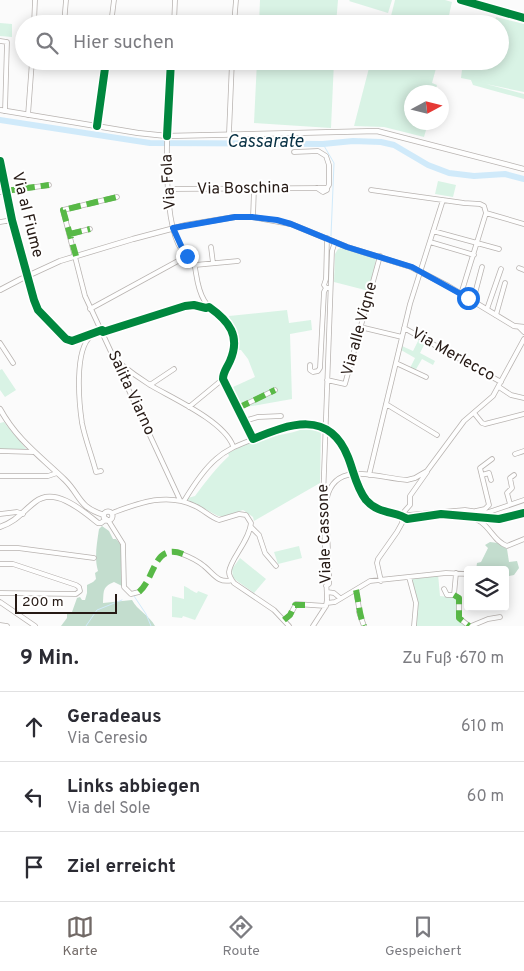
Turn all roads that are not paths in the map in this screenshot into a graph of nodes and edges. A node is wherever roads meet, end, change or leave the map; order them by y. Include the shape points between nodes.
1 (35, 0) edge
2 (66, 0) edge
3 (114, 0) edge
4 (175, 0) edge
5 (236, 0) edge
6 (461, 0) edge
7 (34, 15) edge
8 (65, 15) edge
9 (112, 15) edge
10 (174, 15) edge
11 (235, 15) edge
12 (524, 18) edge
13 (0, 41) edge
14 (31, 70) edge
15 (105, 70) edge
16 (171, 70) edge
17 (232, 70) edge
18 (2, 111) edge
19 (28, 115) junction
20 (97, 126) junction
21 (228, 133) junction
22 (167, 137) junction
23 (294, 152) dead end
24 (0, 161) edge
25 (524, 169) edge
26 (49, 185) dead end
27 (169, 189) junction
28 (254, 189) junction
29 (372, 190) dead end
30 (3, 192) edge
31 (117, 197) dead end
32 (443, 200) junction
33 (486, 213) junction
34 (252, 217) junction
35 (12, 220) junction
36 (0, 222) edge
37 (524, 224) edge
38 (173, 228) junction
39 (90, 229) dead end
40 (433, 231) junction
41 (70, 234) junction
42 (327, 238) junction
43 (335, 242) junction
44 (430, 242) junction
45 (478, 243) junction
46 (211, 247) dead end
47 (499, 249) dead end
48 (474, 255) junction
49 (76, 256) junction
50 (187, 256) junction
51 (380, 256) junction
52 (238, 261) dead end
53 (213, 263) junction
54 (195, 265) junction
55 (482, 267) dead end
56 (501, 269) dead end
57 (420, 271) junction
58 (28, 276) junction
59 (505, 283) dead end
60 (477, 285) junction
61 (482, 287) dead end
62 (328, 288) junction
63 (0, 290) edge
64 (461, 294) junction
65 (473, 301) junction
66 (90, 308) junction
67 (487, 309) junction
68 (496, 315) junction
69 (360, 327) junction
70 (404, 328) junction
71 (523, 329) edge
72 (102, 330) junction
73 (96, 333) junction
74 (402, 336) junction
75 (524, 339) edge
76 (0, 343) edge
77 (519, 348) junction
78 (524, 354) edge
79 (116, 361) junction
80 (13, 362) dead end
81 (396, 363) junction
82 (310, 365) dead end
83 (174, 369) dead end
84 (426, 377) dead end
85 (223, 380) junction
86 (327, 380) junction
87 (501, 382) junction
88 (150, 385) junction
89 (499, 387) junction
90 (275, 390) dead end
91 (524, 398) edge
92 (386, 404) junction
93 (189, 407) junction
94 (238, 408) junction
95 (0, 409) edge
96 (474, 413) junction
97 (524, 414) edge
98 (281, 416) dead end
99 (244, 421) junction
100 (325, 428) junction
101 (437, 436) dead end
102 (253, 439) junction
103 (233, 446) junction
104 (0, 451) edge
105 (524, 451) edge
106 (33, 452) junction
107 (516, 454) dead end
108 (492, 459) dead end
109 (101, 471) dead end
110 (427, 471) junction
111 (57, 474) junction
112 (354, 474) junction
113 (369, 475) junction
114 (482, 475) junction
115 (514, 475) dead end
116 (0, 476) edge
117 (491, 480) dead end
118 (182, 500) junction
119 (524, 500) edge
120 (510, 504) junction
121 (476, 511) junction
122 (112, 513) joint
123 (0, 514) edge
124 (23, 514) junction
125 (404, 517) junction
126 (106, 518) junction
127 (0, 527) edge
128 (251, 527) junction
129 (524, 539) edge
130 (0, 548) edge
131 (183, 554) dead end
132 (94, 558) dead end
133 (0, 564) edge
134 (276, 566) dead end
135 (456, 573) junction
136 (464, 574) edge
137 (409, 577) junction
138 (232, 580) junction
139 (381, 581) junction
140 (326, 586) junction
141 (444, 589) dead end
142 (356, 590) junction
143 (139, 592) dead end
144 (327, 592) junction
145 (0, 593) edge
146 (454, 595) junction
147 (340, 598) junction
148 (0, 602) edge
149 (328, 604) junction
150 (500, 617) dead end
151 (284, 620) junction
152 (0, 625) edge
153 (6, 626) edge
154 (35, 626) edge
155 (289, 626) edge
156 (313, 626) edge
157 (364, 626) edge
158 (414, 626) edge
159 (470, 626) edge

1 - 7 street
2 - 8 street
3 - 9 street
4 - 10 street
5 - 11 street
6 - 12 main road
13 - 18 street via 6,42
14 - 19 street
15 - 20 street
16 - 22 street, Via Fola
17 - 21 street
18 - 19 main road
19 - 20 main road
20 - 22 main road
21 - 22 main road
21 - 25 main road via 377,131
22 - 27 street, Via Fola
23 - 28 street, Via Boschina via 318,151 326,156 329,165 326,192 317,188
24 - 30 street, Via al Fiume
26 - 30 street, Via al Fiume
27 - 28 street, Via Boschina
27 - 38 street, Via Fola
28 - 34 street
29 - 32 street
30 - 35 street, Via al Fiume
31 - 41 street, Salita Viarno via 63,210
32 - 33 street via 482,204
32 - 40 street
33 - 37 street
33 - 45 street
34 - 38 main road
34 - 42 main road via 291,224
35 - 36 street
35 - 58 street, Via al Fiume
38 - 49 main road
38 - 50 street, Via Fola
39 - 41 street
40 - 44 street
40 - 45 street
41 - 49 street, Salita Viarno
42 - 43 main road
42 - 62 street via 324,285
43 - 51 main road
43 - 62 street
44 - 48 street
44 - 57 street
45 - 47 street
45 - 48 street
46 - 53 street
48 - 64 street
49 - 58 main road
49 - 66 street, Salita Viarno
50 - 54 street, Via Fola
50 - 66 street
51 - 57 main road
51 - 69 street, Via alle Vigne
52 - 53 street
53 - 54 street
54 - 85 street via 203,298 225,319 232,333 233,349
55 - 60 street
56 - 67 street
57 - 64 main road
57 - 70 street
58 - 63 main road
58 - 73 street, Via al Fiume via 38,310 66,339 70,341
59 - 68 street
60 - 61 street
60 - 65 street
62 - 82 street via 324,292 321,366 318,372 313,372
62 - 86 street
64 - 65 main road
65 - 67 main road
66 - 72 street, Salita Viarno
67 - 68 main road
68 - 71 main road
69 - 74 street
69 - 86 street, Via alle Vigne via 345,384
70 - 74 street
70 - 87 street, Via Merlecco
72 - 73 street
72 - 79 street, Salita Viarno
73 - 109 street via 88,337 84,346 80,365 80,402 82,423 96,472
74 - 81 street
75 - 77 street
76 - 80 street
77 - 78 street
77 - 87 street
79 - 88 street
79 - 118 street, Salita Viarno
81 - 84 street
81 - 92 street
83 - 88 street
85 - 93 street
85 - 94 street
86 - 100 street
87 - 89 street
88 - 93 street
89 - 91 street via 511,396
89 - 96 street
90 - 94 street
92 - 101 street
92 - 113 street
93 - 103 street via 224,432
94 - 99 street
95 - 106 main road via 14,432
96 - 97 street via 485,424
96 - 110 street via 464,421
98 - 99 street via 258,416
99 - 102 street
100 - 102 street via 296,424
100 - 112 street via 339,442
100 - 140 street, Viale Cassone
102 - 103 street
103 - 118 street via 211,464
104 - 106 street
105 - 107 street
106 - 111 main road
108 - 114 street via 480,468
110 - 113 street via 406,480
110 - 125 street via 410,496
111 - 116 street
111 - 126 main road via 70,485 84,506
112 - 113 street
112 - 125 street via 357,486 368,502
112 - 140 street via 337,479 327,493 329,584
114 - 117 street via 489,473
114 - 121 street via 489,505
115 - 120 street via 510,478 512,488 507,493
118 - 122 street via 157,499
118 - 128 street via 219,520 245,514
119 - 120 street
120 - 121 street via 486,513
121 - 125 street via 455,510
122 - 126 main road via 107,511
123 - 124 street
124 - 126 main road via 35,501 50,496 63,500 98,523
124 - 127 main road
125 - 129 street via 407,520 442,516 476,520 504,546
125 - 139 street via 378,559
126 - 143 street via 123,544 124,587 131,594
128 - 134 street
128 - 138 street via 230,566
130 - 132 street
131 - 138 street via 219,580
133 - 145 street via 18,566 76,585 80,590 76,594
135 - 136 street
135 - 137 street
135 - 146 street
137 - 139 street
137 - 158 street via 415,598
138 - 151 street
139 - 142 street via 367,582
140 - 144 street, Viale Cassone
141 - 146 street via 447,595
142 - 147 street
142 - 157 street
144 - 147 street
144 - 149 street, Viale Cassone
146 - 159 street via 459,598 459,618
147 - 149 street
148 - 154 street
149 - 151 street via 297,602
149 - 156 street, Viale Cassone
150 - 159 street
151 - 155 street
152 - 153 street

